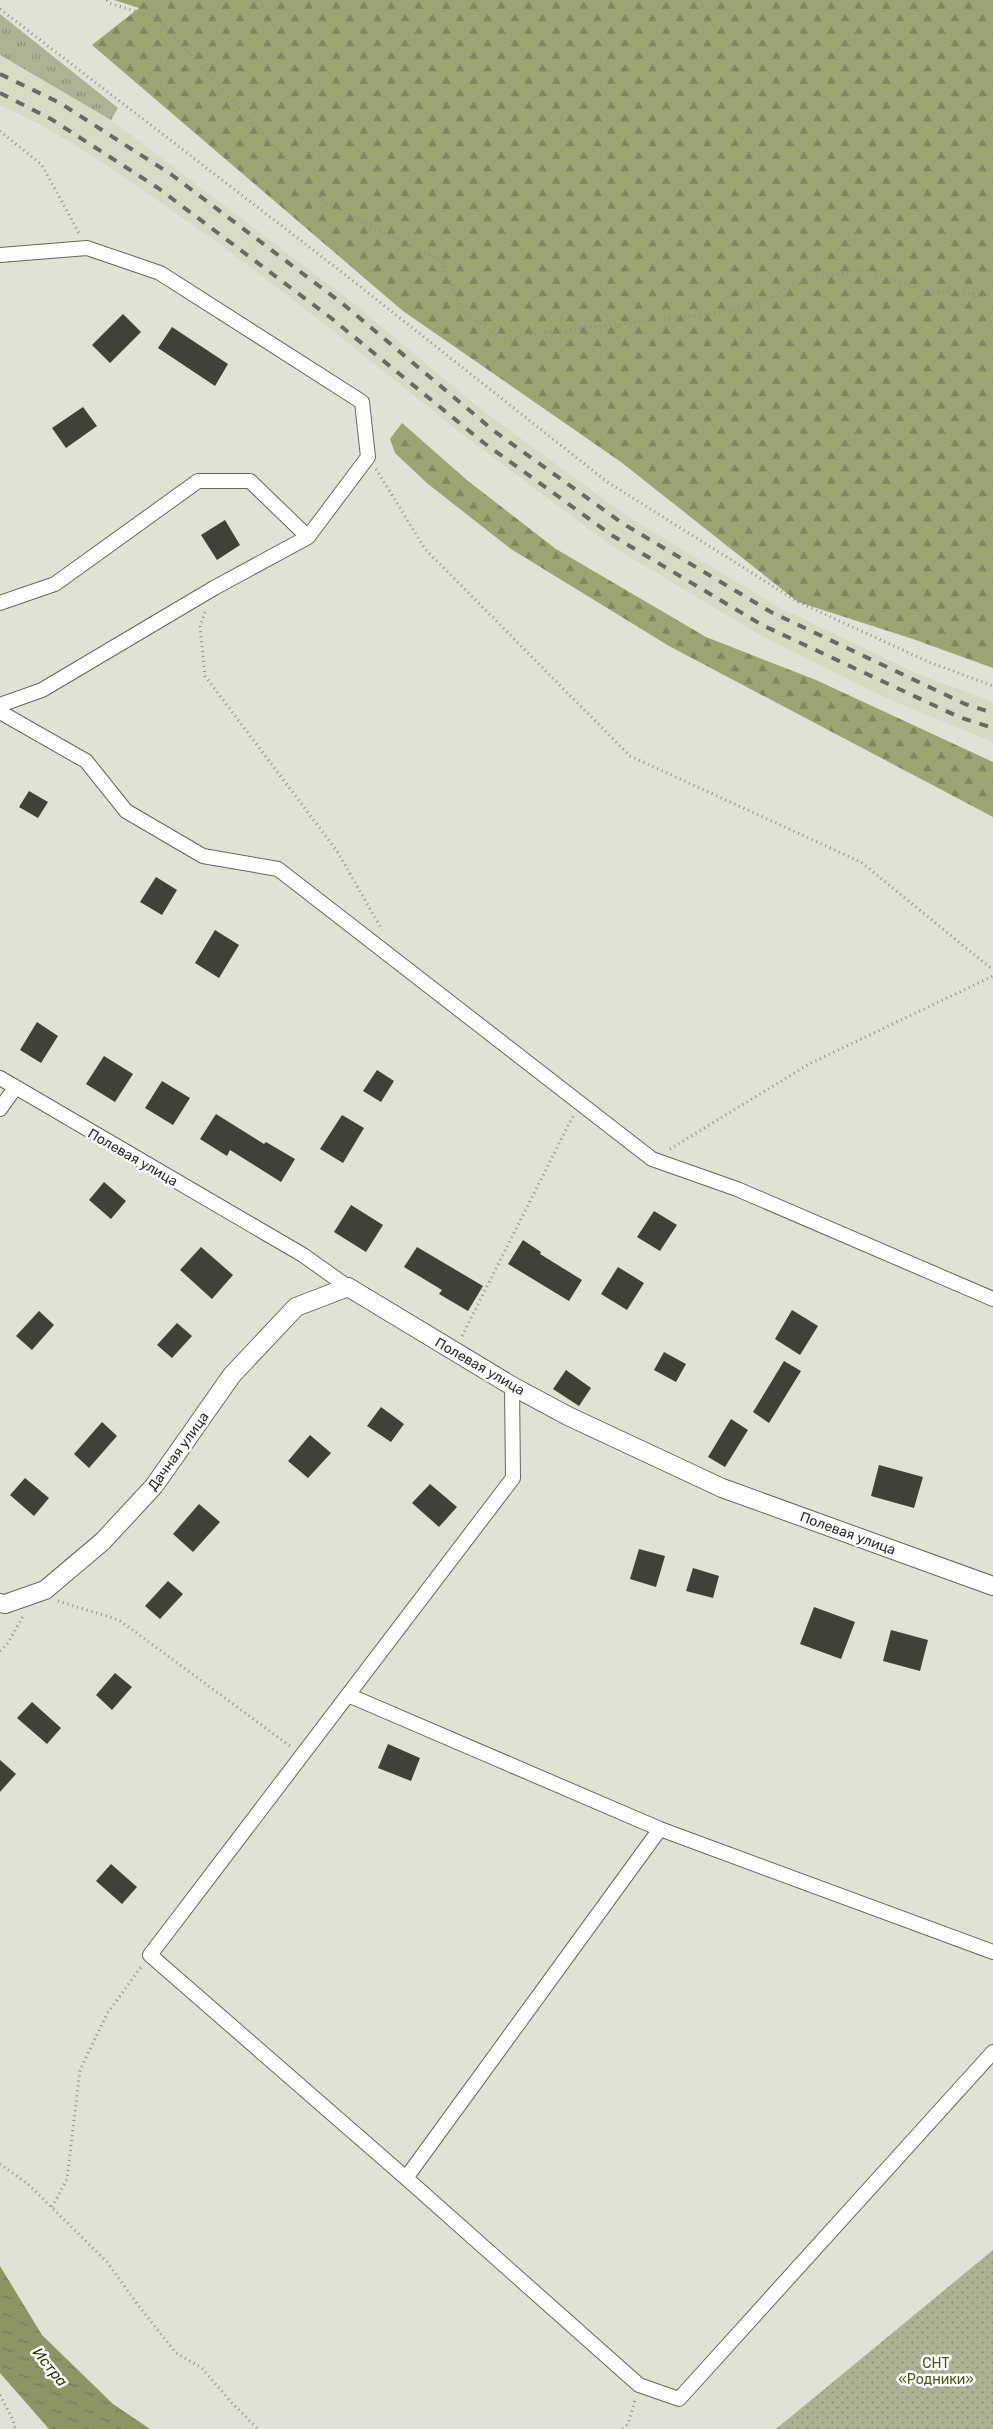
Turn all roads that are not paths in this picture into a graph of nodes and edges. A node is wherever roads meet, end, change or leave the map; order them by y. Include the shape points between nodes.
1 (0, 255) edge
2 (308, 538) junction
3 (0, 603) edge
4 (0, 705) edge
5 (0, 712) edge
6 (0, 1078) edge
7 (15, 1088) junction
8 (0, 1109) edge
9 (348, 1287) junction
10 (993, 1299) edge
11 (512, 1386) junction
12 (993, 1586) edge
13 (0, 1603) edge
14 (348, 1695) junction
15 (660, 1829) junction
16 (993, 1952) edge
17 (993, 2052) edge
18 (406, 2178) junction

1 - 2 street via 87,248 160,273 362,402 368,456
2 - 3 street via 250,481 198,481 55,584
2 - 4 street via 214,588 42,690
5 - 10 street via 86,761 126,811 203,856 278,869 652,1159 737,1189
6 - 7 street, Полевая улица
7 - 8 street
7 - 9 street, Полевая улица via 303,1255
9 - 11 street, Полевая улица
9 - 13 street, Дачная улица via 296,1307 232,1375 154,1486 103,1541 45,1590
11 - 12 street, Полевая улица via 568,1416 722,1488
11 - 14 street via 513,1478
14 - 15 street
14 - 18 street via 150,1955
15 - 16 street
15 - 18 street
17 - 18 street via 679,2400 639,2385

